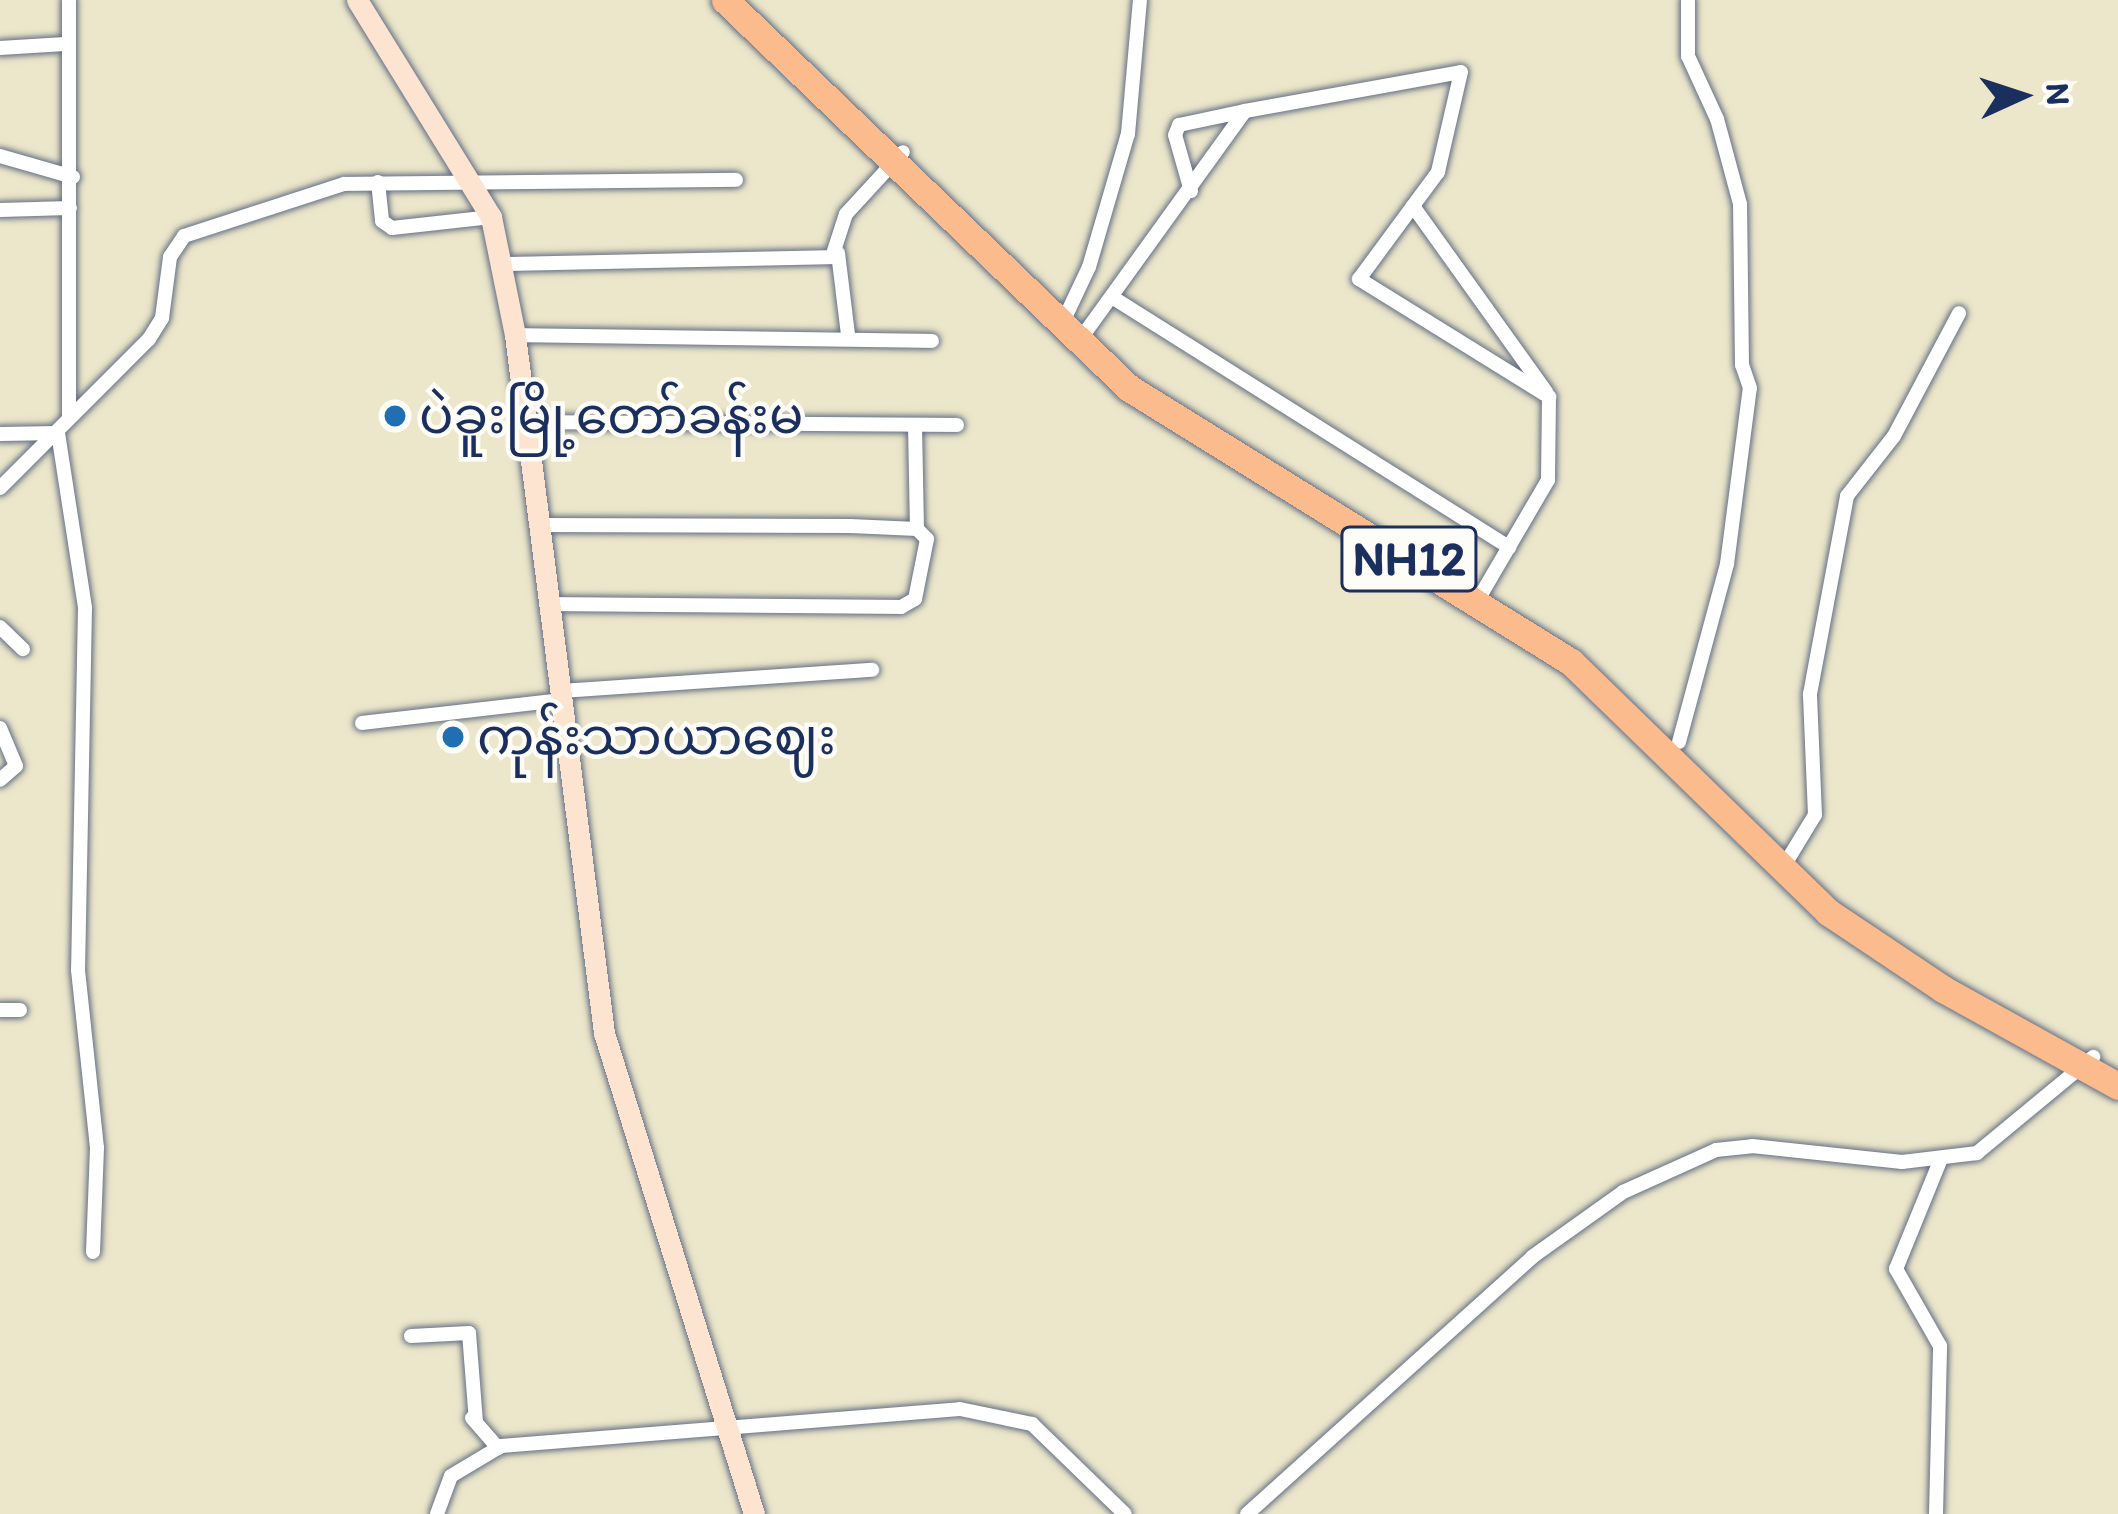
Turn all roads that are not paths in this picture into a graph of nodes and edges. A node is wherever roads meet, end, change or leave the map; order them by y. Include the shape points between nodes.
1 (69, 0) edge
2 (357, 0) edge
3 (725, 0) edge
4 (745, 0) edge
5 (1140, 0) edge
6 (1688, 0) edge
7 (65, 44) junction
8 (0, 48) edge
9 (1245, 111) junction
10 (0, 156) edge
11 (897, 158) junction
12 (73, 177) junction
13 (736, 180) dead end
14 (474, 181) junction
15 (377, 182) junction
16 (1191, 191) junction
17 (1413, 206) junction
18 (70, 208) junction
19 (0, 210) edge
20 (491, 218) junction
21 (838, 253) junction
22 (503, 263) junction
23 (1115, 299) junction
24 (1959, 314) dead end
25 (1072, 324) junction
26 (848, 334) junction
27 (515, 335) junction
28 (932, 340) dead end
29 (1549, 397) junction
30 (69, 416) junction
31 (526, 422) junction
32 (915, 425) junction
33 (956, 425) dead end
34 (58, 433) junction
35 (0, 434) edge
36 (0, 488) edge
37 (539, 525) junction
38 (917, 529) junction
39 (1509, 547) junction
40 (1482, 594) junction
41 (550, 604) junction
42 (0, 627) edge
43 (23, 649) dead end
44 (872, 670) dead end
45 (562, 696) junction
46 (362, 723) dead end
47 (0, 728) edge
48 (1679, 742) junction
49 (0, 780) edge
50 (1786, 863) junction
51 (0, 1010) edge
52 (20, 1010) dead end
53 (2090, 1062) junction
54 (2118, 1071) edge
55 (2118, 1086) edge
56 (1940, 1161) junction
57 (93, 1252) dead end
58 (411, 1336) dead end
59 (728, 1423) junction
60 (498, 1448) junction
61 (437, 1514) edge
62 (754, 1514) edge
63 (1125, 1514) edge
64 (1247, 1514) edge
65 (1936, 1514) edge

1 - 7 street
2 - 14 street
3 - 11 highway, NH12
4 - 11 highway, NH12
5 - 25 street via 1128,134
6 - 48 street via 1688,56 1717,119 1740,203 1742,365 1750,388 1727,564
7 - 8 street
7 - 12 street
9 - 16 street
9 - 16 street via 1179,124
9 - 17 street via 1461,72 1438,172
10 - 12 street
11 - 21 street via 846,214
11 - 25 highway, NH12
12 - 18 street
13 - 14 street
14 - 15 street
14 - 20 street
15 - 20 street via 382,221 392,228
15 - 30 street via 304,193 184,236 170,257 162,318 149,339
16 - 23 street
17 - 29 street
17 - 29 street via 1359,279
18 - 19 street
18 - 30 street
20 - 22 street
21 - 22 street
21 - 26 street
22 - 27 street
23 - 25 street
23 - 39 street
24 - 50 street via 1894,436 1847,496 1810,694 1815,815
25 - 40 highway, NH12 via 1191,432
26 - 27 street
26 - 28 street
27 - 31 street
29 - 39 street via 1548,480
30 - 34 street
31 - 32 street
31 - 37 street
32 - 33 street
32 - 38 street
34 - 35 street
34 - 36 street
34 - 57 street via 88,644 78,970 97,1148
37 - 38 street
37 - 41 street
38 - 41 street via 927,539 927,560 915,599 901,607
39 - 40 street
40 - 48 highway, NH12 via 1579,652
40 - 50 highway, NH12 via 1650,731
41 - 45 street
42 - 43 street
44 - 45 street
45 - 46 street
45 - 59 street via 604,1033
47 - 49 street via 16,766
48 - 50 highway, NH12
50 - 53 highway, NH12 via 1883,952
51 - 52 street
53 - 54 highway, NH12
53 - 55 highway, NH12
53 - 56 street via 1977,1153
56 - 64 street via 1753,1146 1716,1150 1623,1192 1532,1257
56 - 65 street via 1897,1269 1940,1346
58 - 60 street via 469,1334 474,1420
59 - 60 street
59 - 62 street
59 - 63 street via 1002,1412 1061,1445
60 - 61 street via 451,1476

